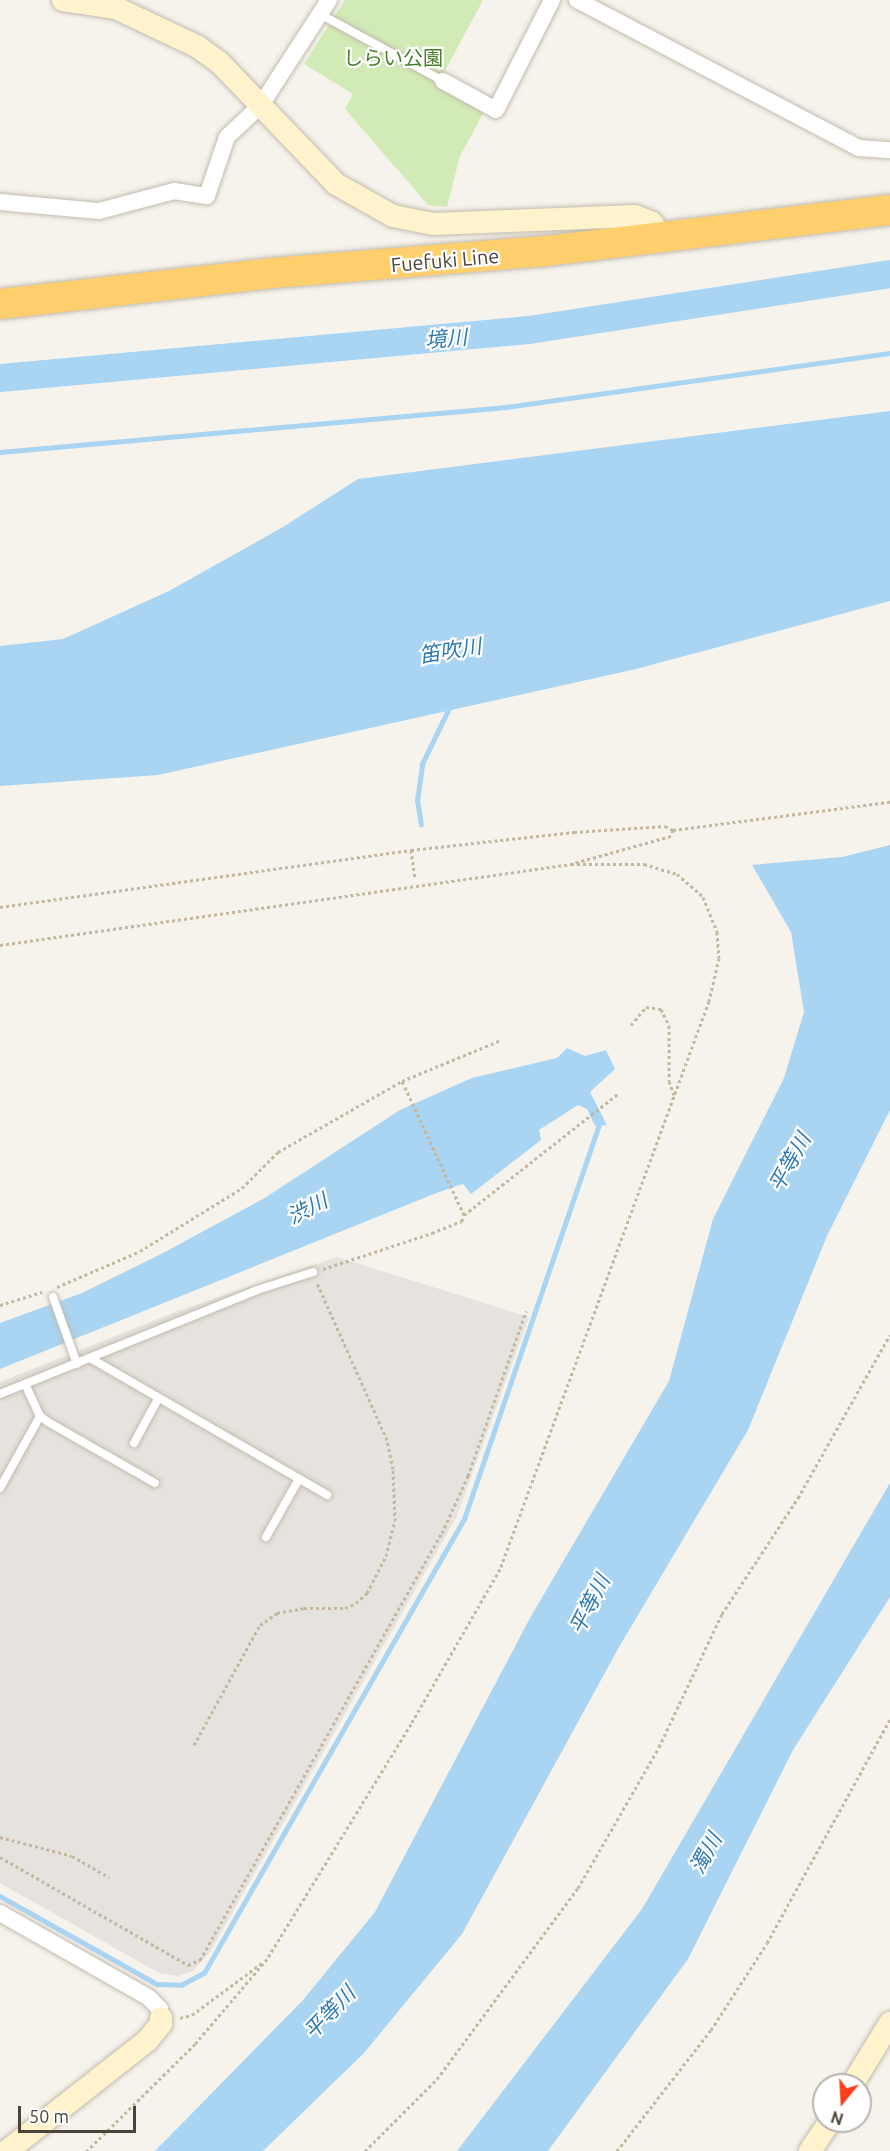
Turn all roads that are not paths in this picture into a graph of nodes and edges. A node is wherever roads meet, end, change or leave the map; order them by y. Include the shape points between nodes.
1 (63, 0) edge
2 (552, 0) edge
3 (577, 0) edge
4 (324, 7) edge
5 (442, 81) joint
6 (261, 105) junction
7 (890, 150) edge
8 (0, 202) edge
9 (890, 210) edge
10 (662, 238) junction
11 (0, 304) edge
12 (313, 1272) road end
13 (53, 1297) dead end
14 (90, 1358) junction
15 (75, 1360) junction
16 (25, 1384) junction
17 (0, 1394) edge
18 (158, 1399) junction
19 (40, 1416) junction
20 (134, 1443) dead end
21 (299, 1479) junction
22 (154, 1483) dead end
23 (0, 1488) edge
24 (327, 1496) dead end
25 (266, 1537) dead end
26 (0, 1913) edge
27 (161, 2018) joint
28 (890, 2024) edge
29 (859, 2073) edge
30 (822, 2133) edge
31 (7, 2151) edge
32 (810, 2151) edge

1 - 6 street via 116,8 174,34 220,63
2 - 5 street via 496,110
3 - 7 street via 859,148
4 - 5 lane
4 - 6 street
6 - 8 street via 227,137 207,196 174,191 99,211
6 - 10 street via 336,184 393,216 442,224 609,214 635,216 661,230
9 - 10 highway, Fuefuki Line
10 - 11 highway, Fuefuki Line via 460,260 272,273
12 - 14 lane via 257,1290
13 - 15 lane
14 - 15 lane
14 - 18 lane
15 - 16 lane
16 - 17 lane
16 - 19 lane
18 - 20 lane
18 - 21 lane
19 - 22 lane
19 - 23 lane
21 - 24 lane
21 - 25 lane
26 - 27 street via 148,1997 160,2009
27 - 31 street via 161,2024 147,2041
28 - 29 street
30 - 32 street

